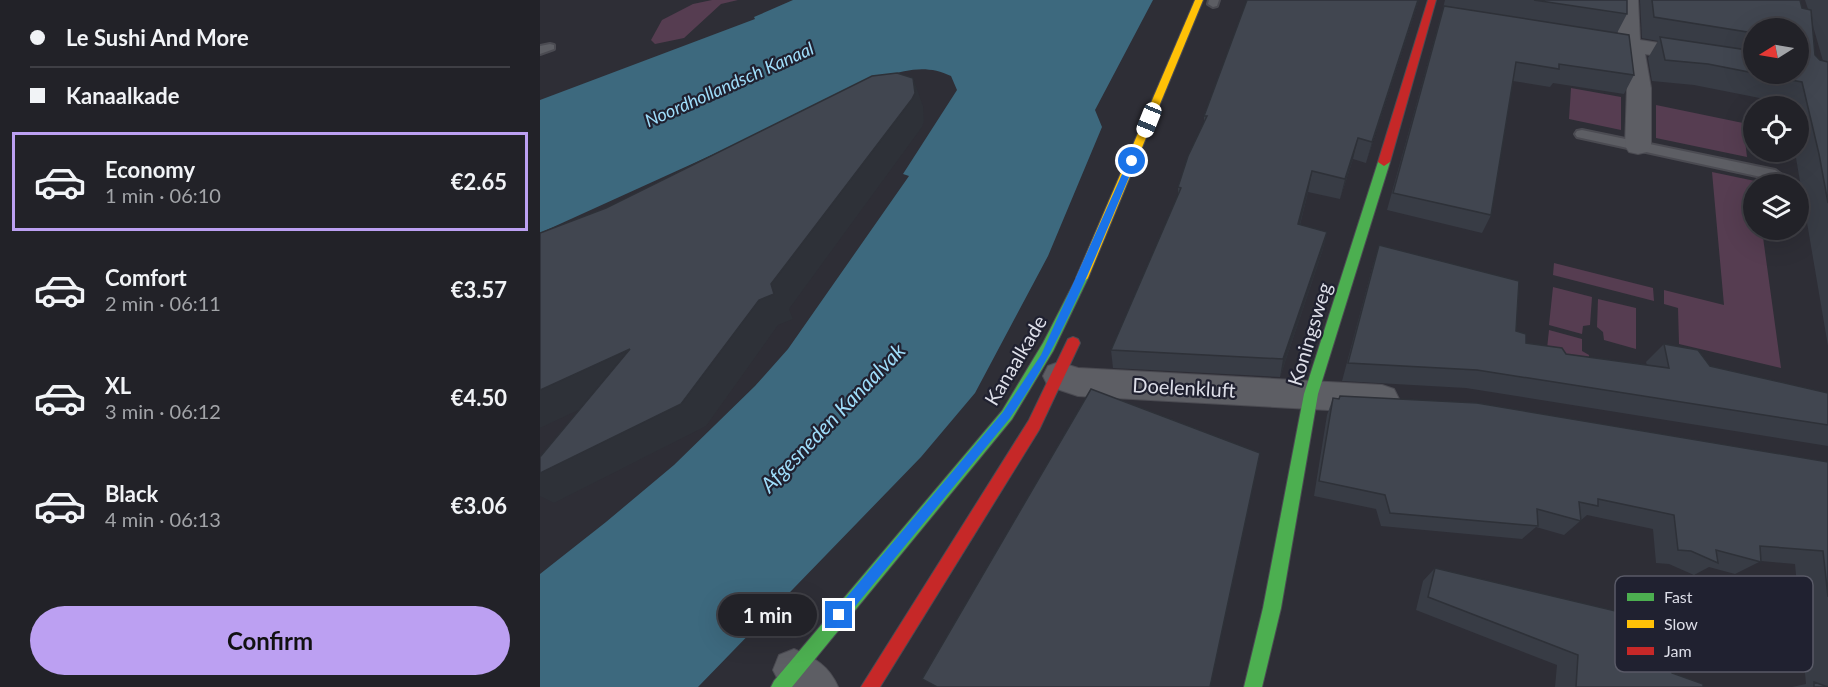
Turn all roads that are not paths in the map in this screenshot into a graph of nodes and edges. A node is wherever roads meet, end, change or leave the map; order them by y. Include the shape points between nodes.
1 (1628, 0) edge
2 (1210, 4) edge
3 (1430, 7) edge
4 (1452, 17) edge
5 (1570, 35) edge
6 (1629, 44) junction
7 (1743, 63) edge
8 (1582, 134) dead end
9 (1638, 146) junction
10 (1770, 174) edge
11 (1076, 335) dead end
12 (1059, 376) junction
13 (1311, 394) junction
14 (1418, 401) edge
15 (797, 681) edge
16 (870, 687) edge
17 (1253, 687) edge

1 - 6 street
2 - 15 street, Kanaalkade via 1045,357 1007,415
3 - 4 street
3 - 13 street, Koningsweg
5 - 6 street
6 - 7 street
6 - 9 street via 1639,88
8 - 9 lane
9 - 10 lane
11 - 12 street, Kanaalkade
12 - 13 street, Doelenkluft via 1078,382
12 - 16 street, Kanaalkade via 1034,425
13 - 14 street, Doelenkluft
13 - 17 street, Koningsweg via 1272,608

